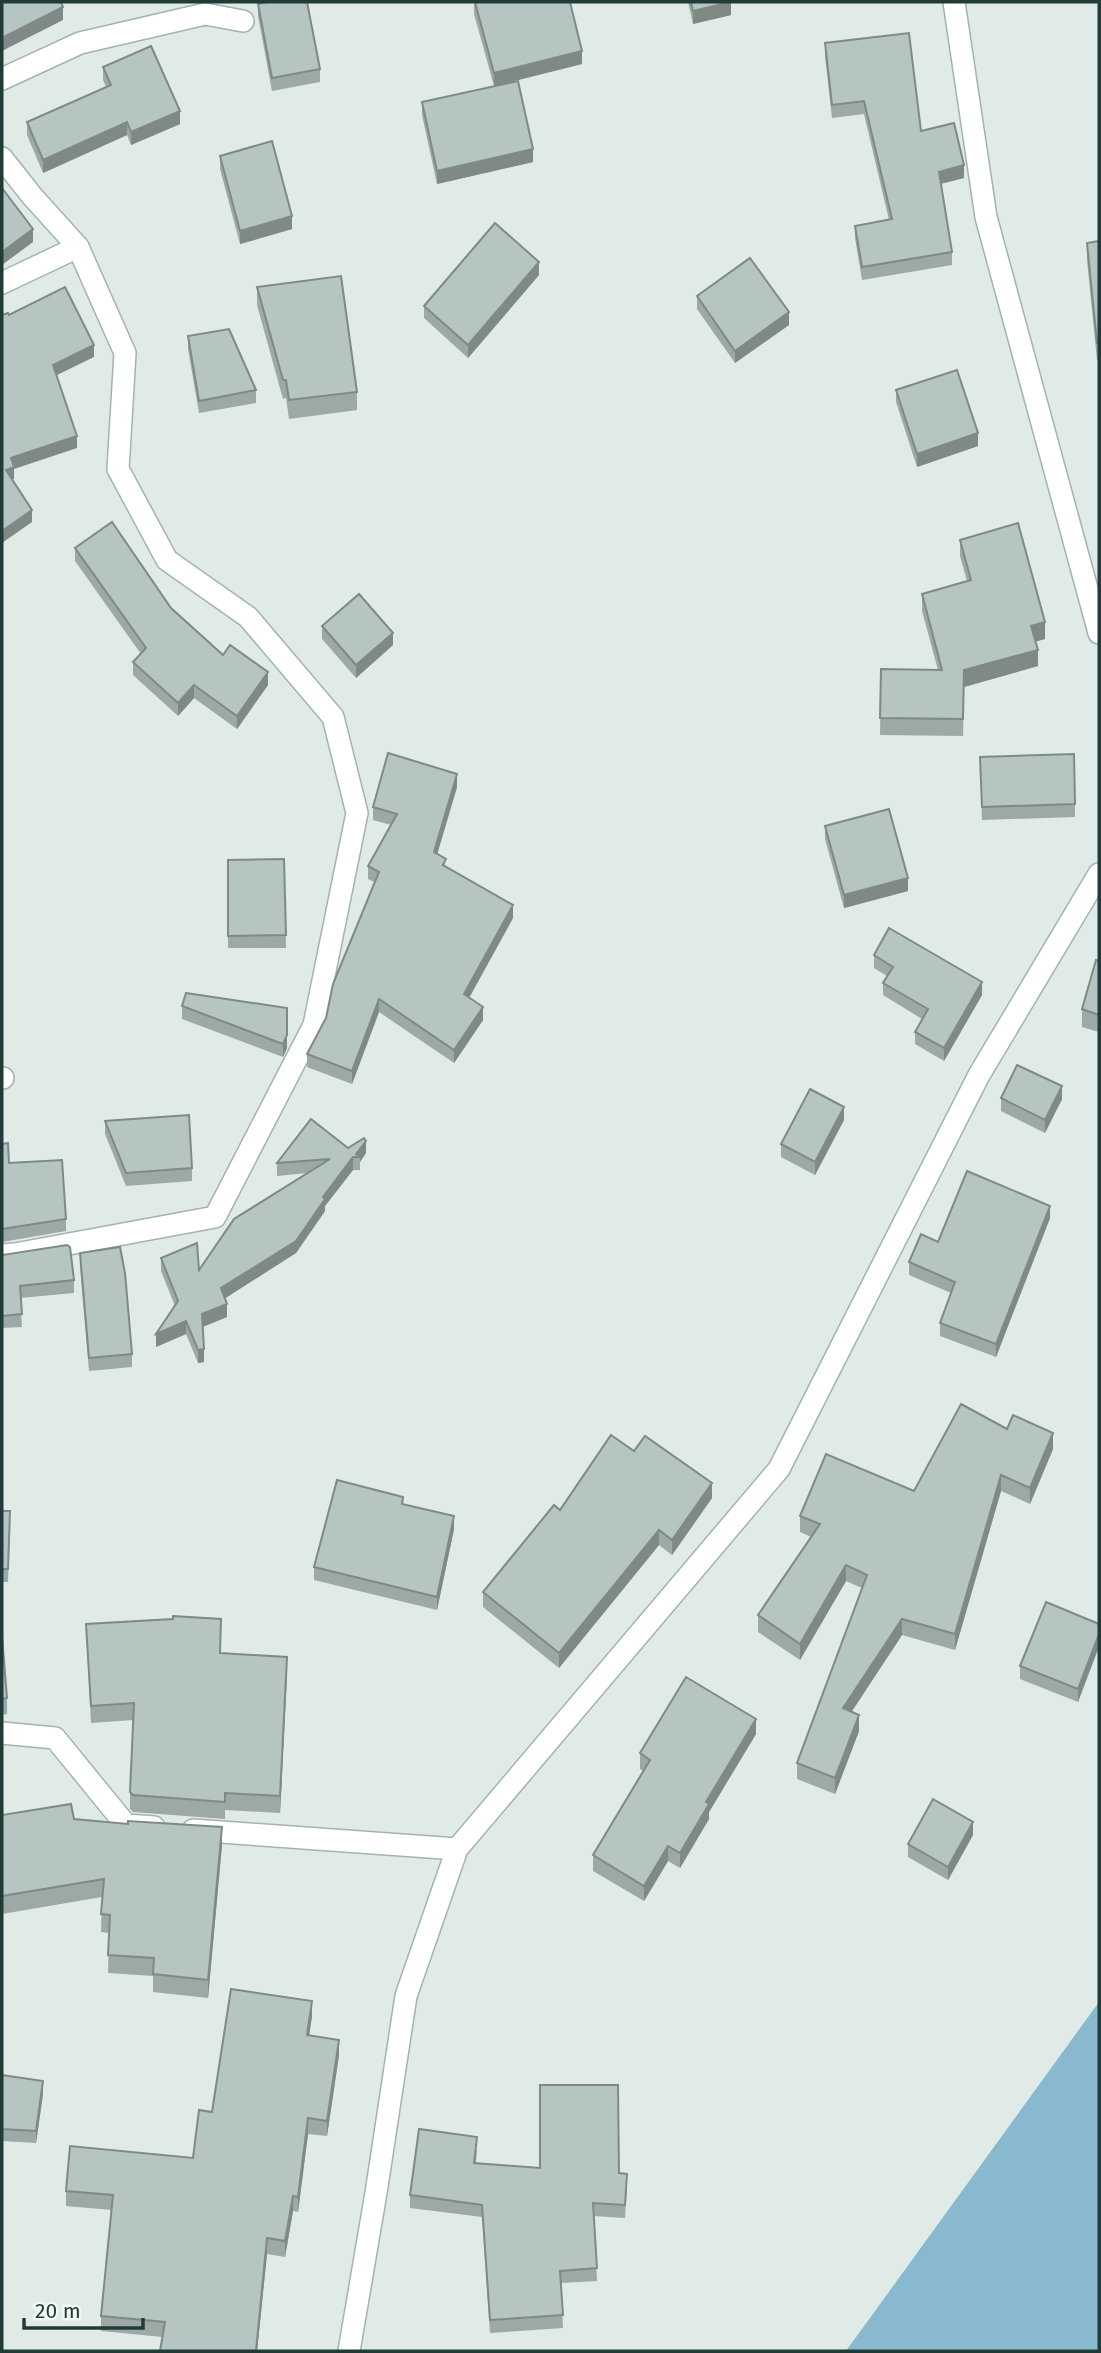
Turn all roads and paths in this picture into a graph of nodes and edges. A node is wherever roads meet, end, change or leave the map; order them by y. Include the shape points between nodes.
1 (954, 2) edge
2 (243, 21) dead end
3 (2, 79) edge
4 (2, 158) edge
5 (78, 247) junction
6 (2, 283) edge
7 (1099, 633) edge
8 (1099, 874) edge
9 (2, 1255) edge
10 (2, 1733) edge
11 (457, 1849) junction
12 (349, 2351) edge

1 - 7 street via 986,217
2 - 3 street via 205,14 80,43
4 - 5 street
5 - 6 street
5 - 9 street via 125,353 118,469 167,560 248,617 333,717 357,813 314,1025 215,1217
8 - 11 street via 979,1075 779,1469
10 - 11 street via 55,1738 126,1825
11 - 12 street via 406,1996

